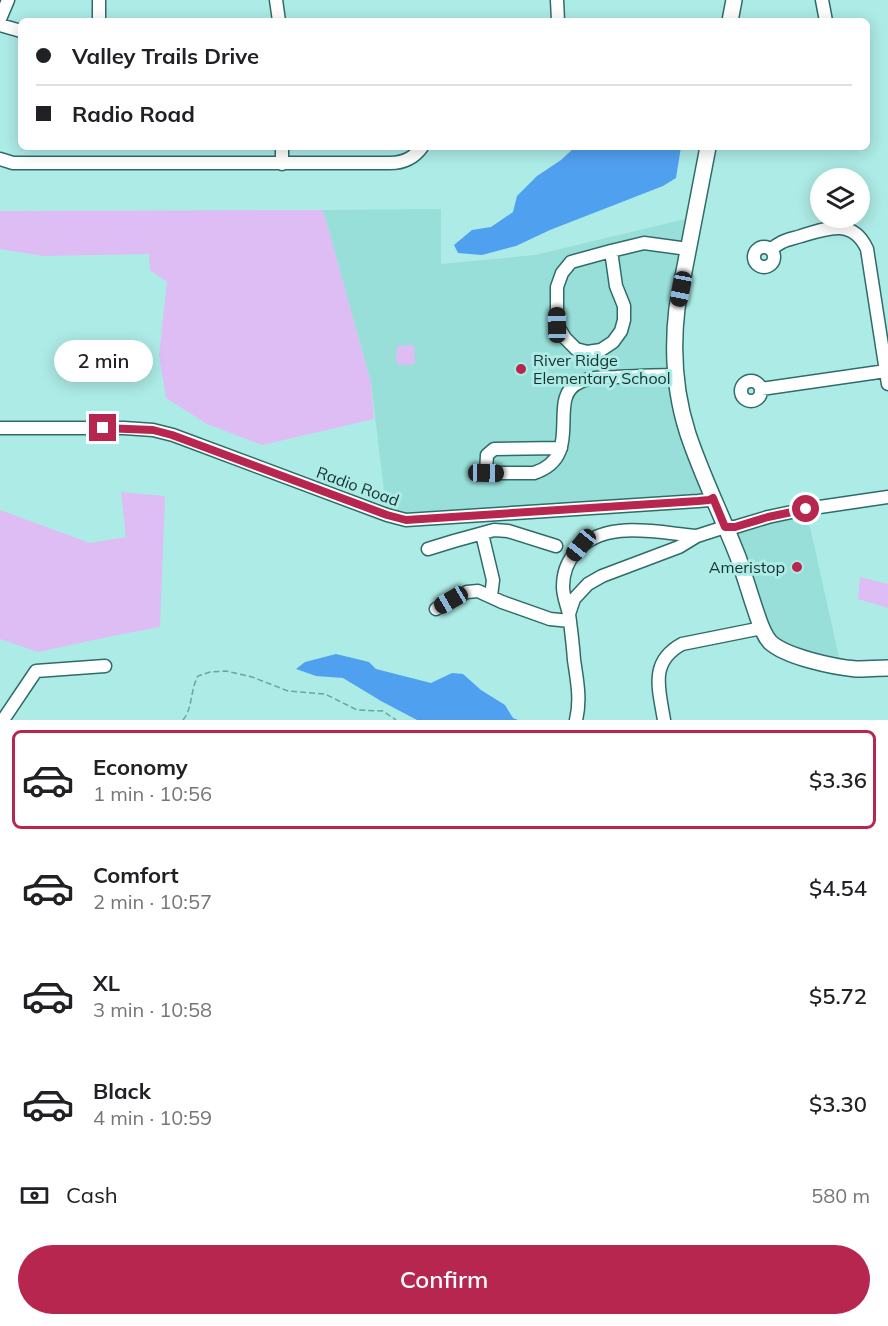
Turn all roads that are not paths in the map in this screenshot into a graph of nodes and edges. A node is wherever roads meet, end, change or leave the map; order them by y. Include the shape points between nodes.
1 (8, 0) edge
2 (99, 0) edge
3 (276, 0) edge
4 (557, 0) edge
5 (734, 0) edge
6 (822, 0) edge
7 (99, 18) edge
8 (279, 18) edge
9 (558, 18) edge
10 (731, 18) edge
11 (825, 18) edge
12 (0, 19) edge
13 (0, 25) edge
14 (18, 30) edge
15 (282, 150) edge
16 (419, 150) edge
17 (707, 150) edge
18 (0, 159) edge
19 (282, 164) junction
20 (688, 249) junction
21 (771, 250) dead end
22 (611, 251) junction
23 (676, 375) junction
24 (887, 377) edge
25 (761, 389) dead end
26 (0, 428) edge
27 (561, 448) junction
28 (888, 497) edge
29 (713, 498) junction
30 (725, 527) junction
31 (482, 534) junction
32 (697, 536) junction
33 (556, 546) dead end
34 (428, 549) dead end
35 (491, 596) junction
36 (436, 609) dead end
37 (569, 618) junction
38 (762, 628) junction
39 (105, 666) dead end
40 (888, 668) edge
41 (3, 720) edge
42 (576, 720) edge
43 (664, 720) edge

1 - 12 street
2 - 7 street
3 - 8 street
4 - 9 street
5 - 10 main road
6 - 11 street
13 - 14 street
15 - 19 street
16 - 19 street via 398,163
17 - 20 main road
18 - 19 street via 13,163
20 - 22 street via 644,243
20 - 23 main road via 675,329
21 - 24 street via 778,243 827,228 849,229 862,239 867,249
22 - 22 street via 571,262 562,273 557,287 557,325 576,349 601,350 621,331 624,306 616,286
23 - 27 street via 602,377 578,382 565,399
23 - 29 main road via 688,434
24 - 25 street
26 - 29 street, Radio Road via 153,430 406,520
27 - 27 street via 553,462 534,473 486,473 487,455 494,449
28 - 30 street via 806,509
29 - 30 main road
30 - 32 street
30 - 38 main road
31 - 33 street via 508,531
31 - 34 street
31 - 35 street via 493,580
32 - 37 street via 588,584 574,599
32 - 37 street via 611,531 581,545 564,574
35 - 36 street via 467,592
35 - 37 street via 550,619
37 - 42 street via 579,693
38 - 40 main road via 771,643 793,655 858,669
38 - 43 street via 691,641 673,649 658,674
39 - 41 street via 36,671

